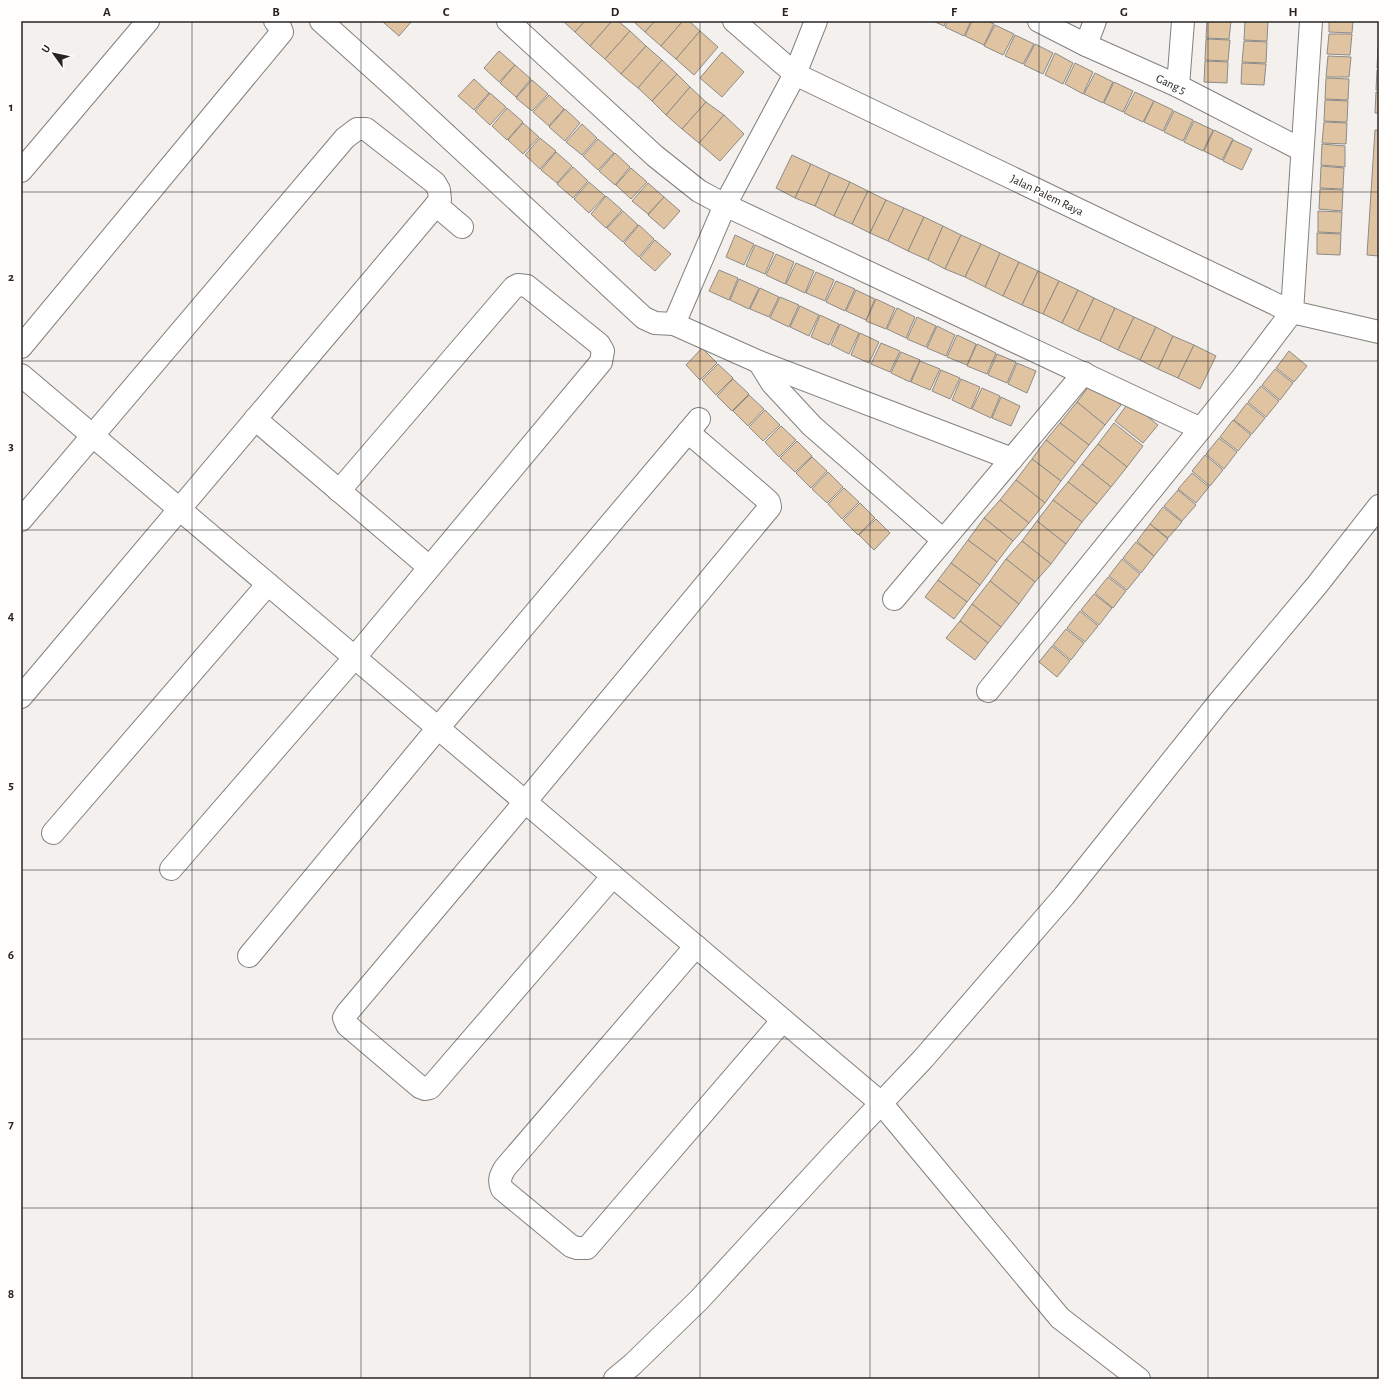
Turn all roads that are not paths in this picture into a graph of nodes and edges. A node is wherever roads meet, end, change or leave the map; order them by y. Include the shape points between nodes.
1 (148, 21) edge
2 (275, 21) edge
3 (321, 21) edge
4 (508, 21) edge
5 (734, 21) edge
6 (816, 21) edge
7 (1039, 21) edge
8 (1095, 21) edge
9 (1183, 21) edge
10 (1311, 21) edge
11 (1086, 45) junction
12 (795, 74) junction
13 (1178, 86) junction
14 (1302, 150) junction
15 (21, 171) edge
16 (436, 205) junction
17 (725, 205) junction
18 (462, 227) dead end
19 (1292, 312) junction
20 (674, 324) junction
21 (1379, 332) edge
22 (21, 346) edge
23 (759, 362) junction
24 (1084, 373) junction
25 (21, 375) edge
26 (255, 419) junction
27 (1201, 429) junction
28 (92, 435) junction
29 (1012, 459) junction
30 (339, 491) junction
31 (1379, 506) edge
32 (179, 509) junction
33 (21, 520) edge
34 (943, 540) junction
35 (429, 567) junction
36 (268, 584) junction
37 (894, 599) dead end
38 (355, 657) junction
39 (988, 691) dead end
40 (21, 697) edge
41 (438, 728) junction
42 (525, 802) junction
43 (53, 833) dead end
44 (171, 869) dead end
45 (613, 876) junction
46 (696, 946) junction
47 (249, 956) dead end
48 (783, 1020) junction
49 (881, 1103) junction
50 (615, 1379) edge
51 (1139, 1379) edge

1 - 15 street
2 - 22 street via 282,32
3 - 20 street via 644,318 655,323
4 - 17 street via 655,156 699,191
5 - 12 street, Jalan Palem Raya
6 - 12 street
7 - 11 street, Gang 5
8 - 11 street
9 - 13 street
10 - 14 street
11 - 13 street, Gang 5
12 - 17 street
12 - 19 street, Jalan Palem Raya
13 - 14 street, Gang 5
14 - 19 street
16 - 18 street
16 - 26 street
16 - 28 street via 440,200 435,183 366,129 357,129 345,138
17 - 20 street
17 - 24 street
19 - 21 street, Jalan Palem Raya
19 - 27 street
20 - 23 street
23 - 29 street
23 - 34 street via 772,383 812,426
24 - 27 street
24 - 29 street
25 - 28 street
26 - 30 street
26 - 32 street
27 - 39 street
28 - 32 street
28 - 33 street
29 - 34 street
30 - 35 street
30 - 35 street via 514,287 527,286 599,344 603,351 601,362
31 - 49 street via 1064,896 923,1059
32 - 36 street
32 - 40 street
34 - 37 street
35 - 38 street
36 - 38 street
36 - 43 street
38 - 41 street
38 - 44 street
41 - 42 street
41 - 42 street via 694,425 769,502 770,507
41 - 47 street
42 - 45 street
42 - 45 street via 346,1013 344,1018 347,1025 383,1056 420,1087 430,1088
45 - 46 street
46 - 48 street
46 - 48 street via 505,1168 499,1182 502,1188 571,1246 587,1248
48 - 49 street
49 - 50 street via 699,1300
49 - 51 street via 1060,1318

